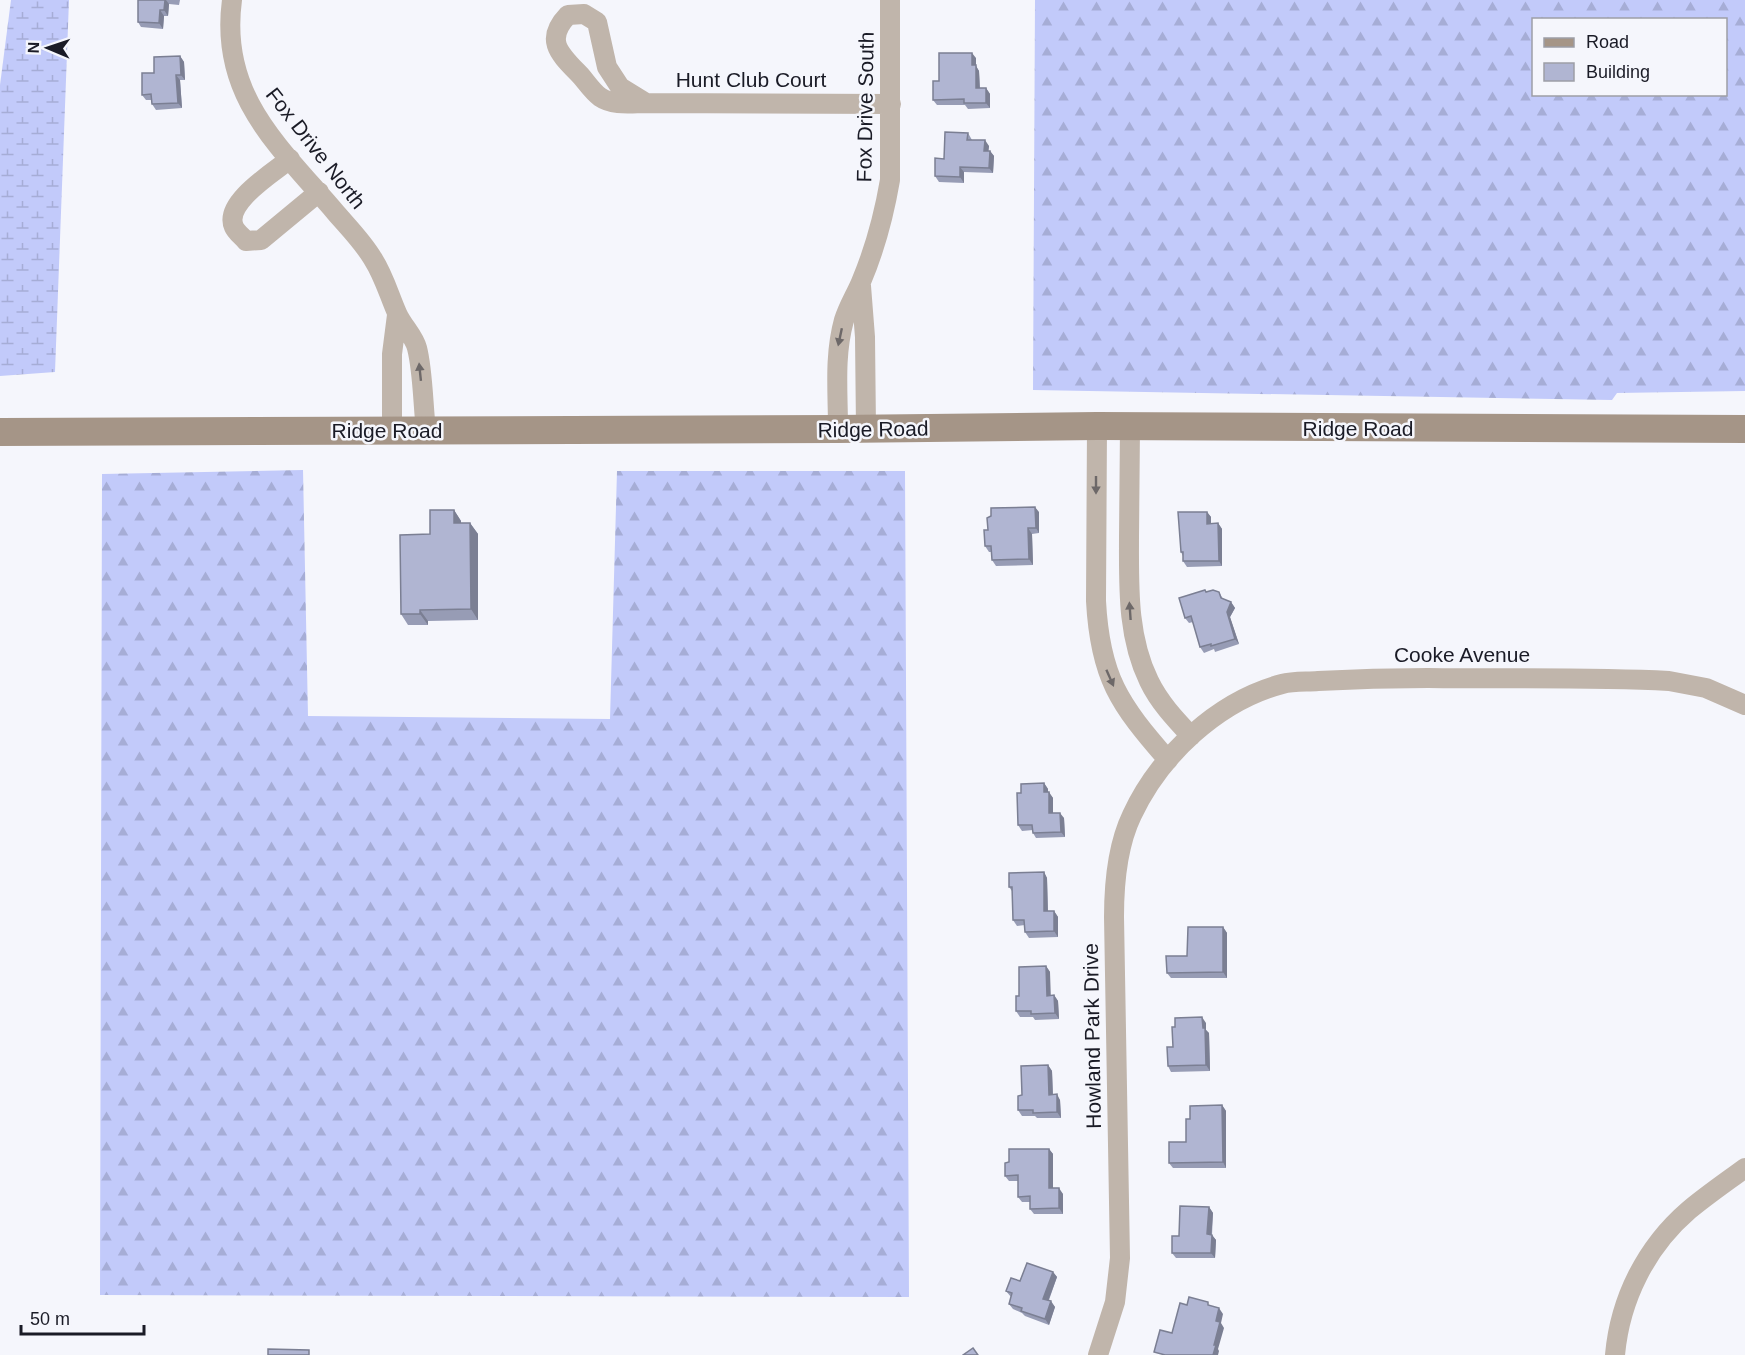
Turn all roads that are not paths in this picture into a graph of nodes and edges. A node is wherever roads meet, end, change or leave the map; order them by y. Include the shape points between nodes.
1 (232, 0) edge
2 (890, 0) edge
3 (646, 103) junction
4 (891, 104) junction
5 (290, 159) junction
6 (319, 192) junction
7 (861, 283) junction
8 (397, 315) junction
9 (1097, 426) junction
10 (1130, 427) junction
11 (838, 429) junction
12 (866, 429) junction
13 (1745, 429) edge
14 (392, 430) junction
15 (426, 430) junction
16 (0, 432) edge
17 (1745, 705) edge
18 (1191, 736) junction
19 (1168, 760) junction
20 (1745, 1168) edge
21 (1098, 1355) edge
22 (1615, 1355) edge

1 - 5 street, Fox Drive North via 230,37 238,81 256,117
2 - 4 street, Fox Drive South
3 - 3 street, Hunt Club Court via 620,87 607,67 597,22 584,14 568,15 558,26 556,41 561,55 601,98 618,103
3 - 4 street, Hunt Club Court
4 - 7 street, Fox Drive South via 886,207
5 - 6 street, Fox Drive North
5 - 6 street via 239,200 232,213 234,228 246,241 261,240
6 - 8 street, Fox Drive North via 373,259
7 -> 11 street, Fox Drive South via 845,317 837,353
7 - 12 street, Fox Drive South
8 - 14 street, Fox Drive North via 392,354
15 -> 8 street, Fox Drive North via 417,346
9 - 10 street, Ridge Road
9 - 12 street, Ridge Road
9 -> 19 street via 1096,601 1105,668 1134,721
10 - 13 street, Ridge Road
18 -> 10 street via 1149,682 1131,626
11 - 12 street, Ridge Road
11 - 15 street, Ridge Road
14 - 15 street, Ridge Road
14 - 16 street, Ridge Road
17 - 18 street, Cooke Avenue via 1706,688 1669,681 1366,678 1284,684 1253,694
18 - 19 street, Howland Park Drive
19 - 21 street, Howland Park Drive via 1131,815 1117,865 1114,917 1120,1258 1115,1302
20 - 22 street via 1689,1210 1652,1250 1624,1305

